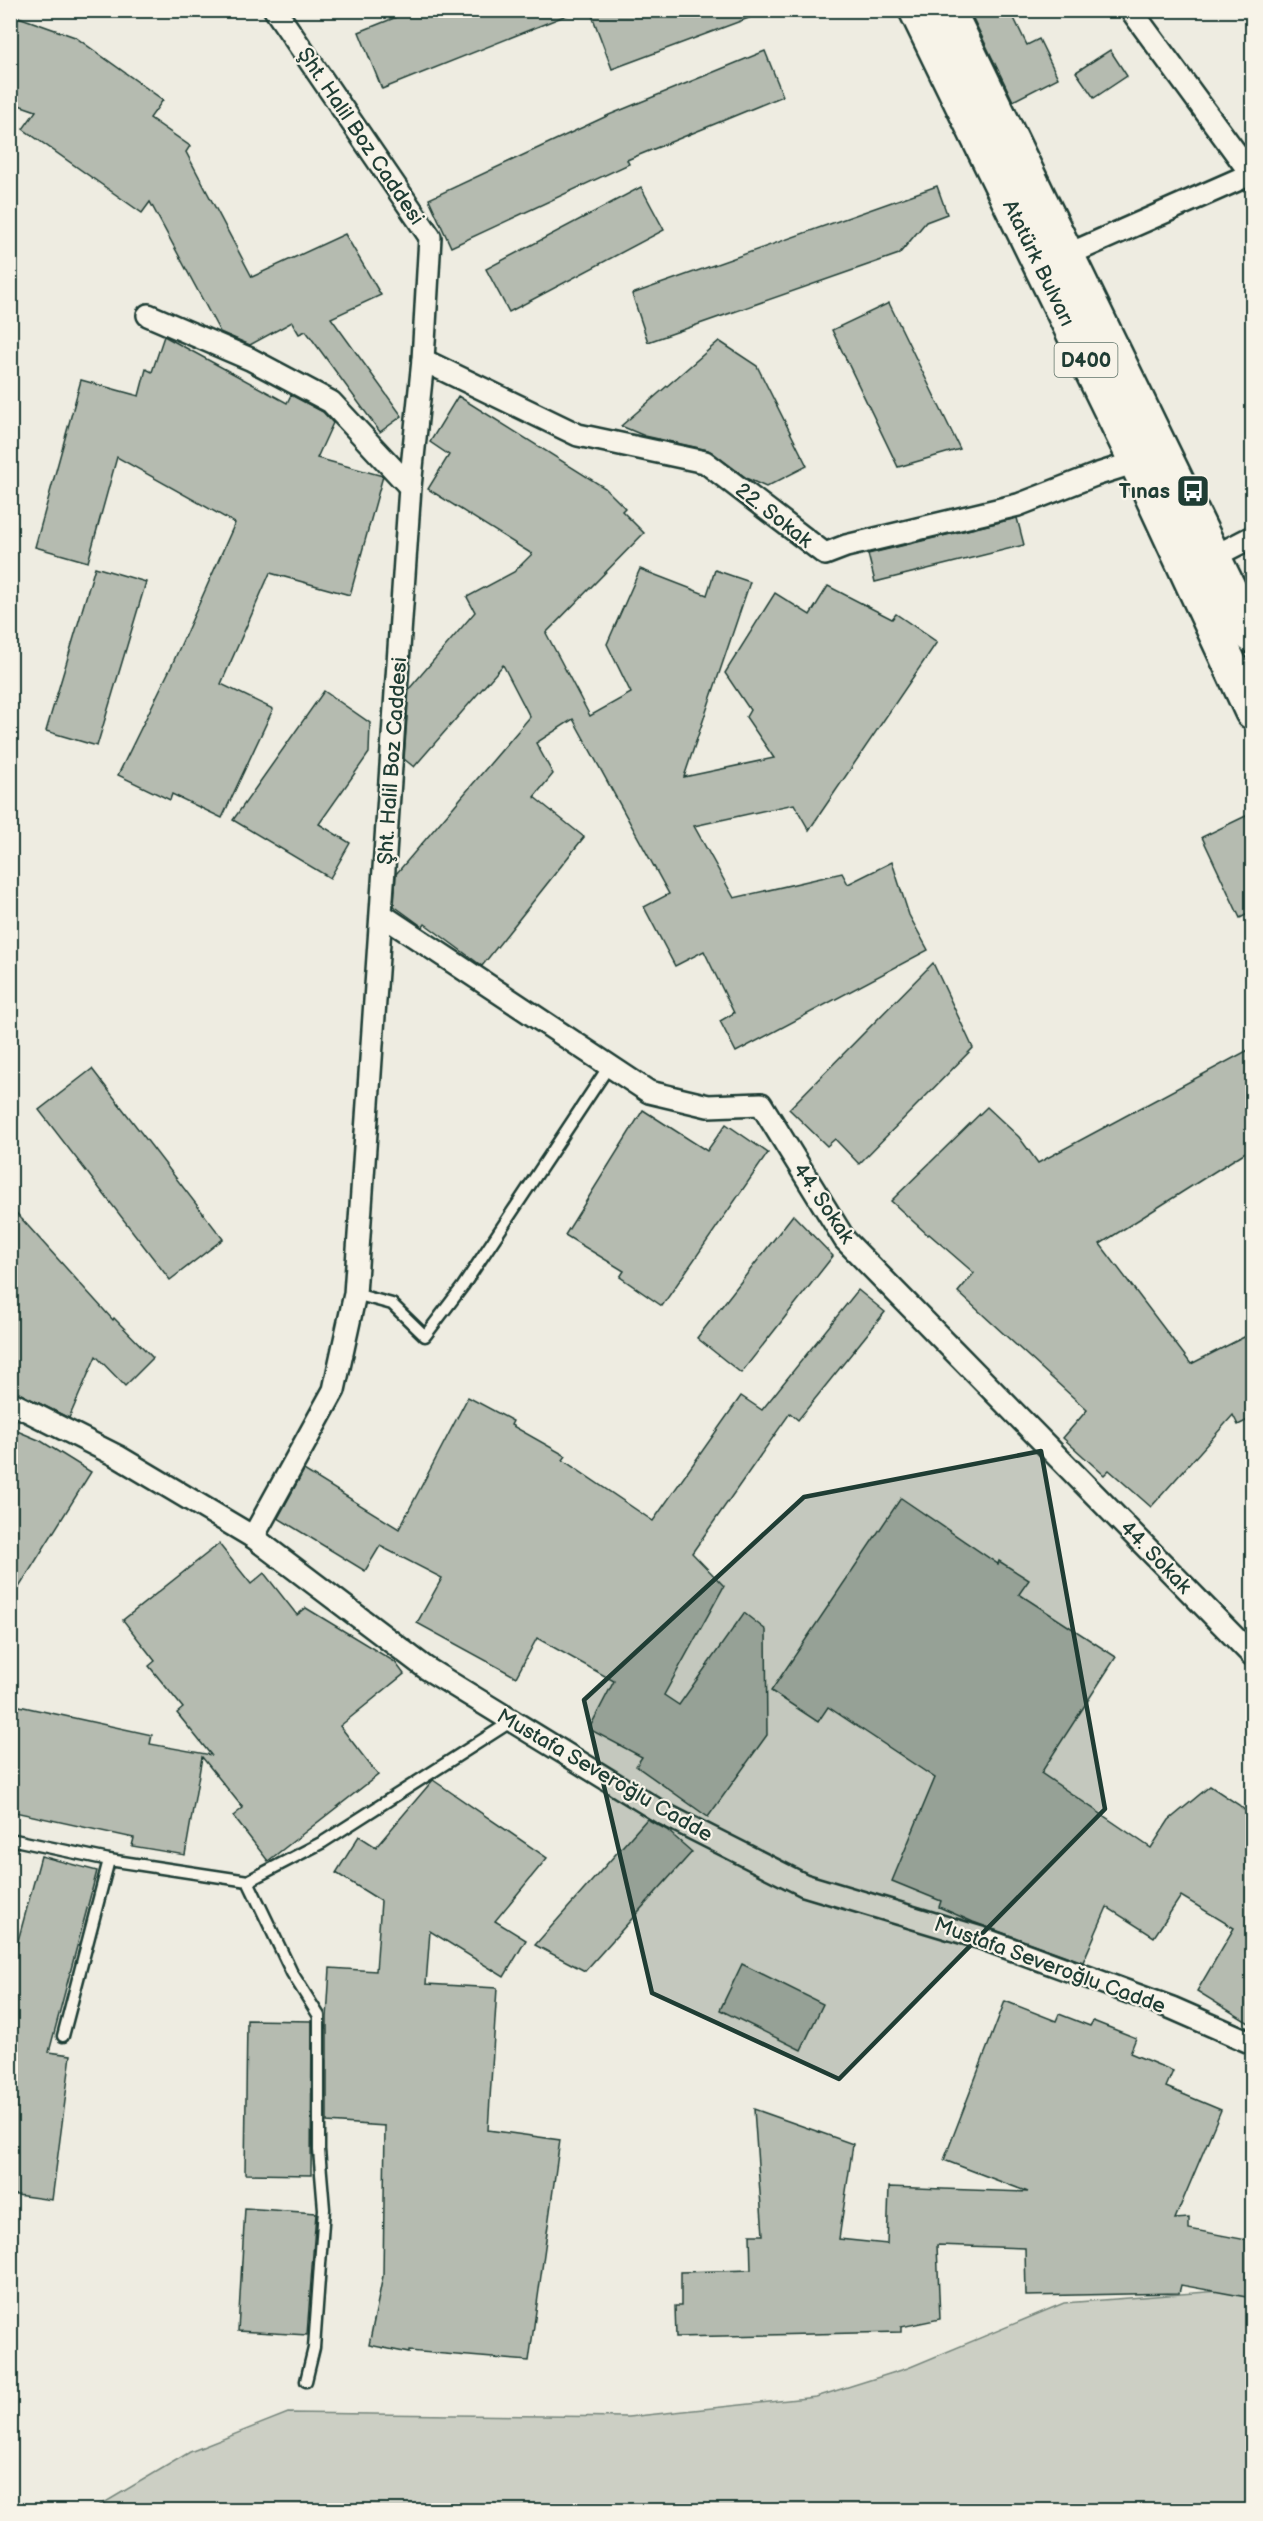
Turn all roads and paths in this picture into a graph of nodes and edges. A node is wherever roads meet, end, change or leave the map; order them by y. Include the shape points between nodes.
1 (275, 10) edge
2 (916, 10) edge
3 (948, 10) edge
4 (1131, 10) edge
5 (1252, 175) edge
6 (1067, 255) junction
7 (148, 315) dead end
8 (423, 360) junction
9 (1136, 462) junction
10 (410, 487) junction
11 (1252, 537) edge
12 (1215, 556) junction
13 (1252, 636) edge
14 (1252, 712) edge
15 (382, 915) junction
16 (609, 1066) junction
17 (355, 1294) junction
18 (10, 1402) edge
19 (253, 1537) junction
20 (1252, 1655) edge
21 (512, 1720) junction
22 (10, 1839) edge
23 (108, 1860) junction
24 (248, 1881) junction
25 (63, 2036) dead end
26 (1252, 2043) edge
27 (306, 2381) dead end

1 - 8 street, Şht. Halil Boz Caddesi via 430,237
2 - 9 main road, Atatürk Bulvarı / D400
3 - 6 main road, Atatürk Bulvarı / D400
4 - 5 street
5 - 6 street
6 - 12 main road, Atatürk Bulvarı / D400
7 - 10 street via 250,359 331,402
8 - 9 street, 22. Sokak via 578,435 705,462 825,554 1018,505
8 - 10 street, Şht. Halil Boz Caddesi
9 - 14 main road, Atatürk Bulvarı / D400
10 - 15 street, Şht. Halil Boz Caddesi
11 - 12 street
12 - 13 main road, Atatürk Bulvarı / D400
15 - 16 street, 44. Sokak
15 - 17 street, Şht. Halil Boz Caddesi
16 - 17 lane via 463,1286 425,1336 392,1304
16 - 20 street, 44. Sokak via 649,1092 708,1106 761,1104 845,1240
17 - 19 street, Şht. Halil Boz Caddesi via 334,1390
18 - 19 street, Mustafa Severoğlu Cadde via 117,1456
19 - 21 street, Mustafa Severoğlu Cadde via 426,1668
21 - 24 lane via 323,1842
21 - 26 street, Mustafa Severoğlu Cadde via 662,1813 804,1885 981,1938 1172,2008
22 - 23 lane
23 - 24 lane
23 - 25 lane
24 - 27 lane via 292,1973 319,2016 319,2150 324,2209 314,2348

